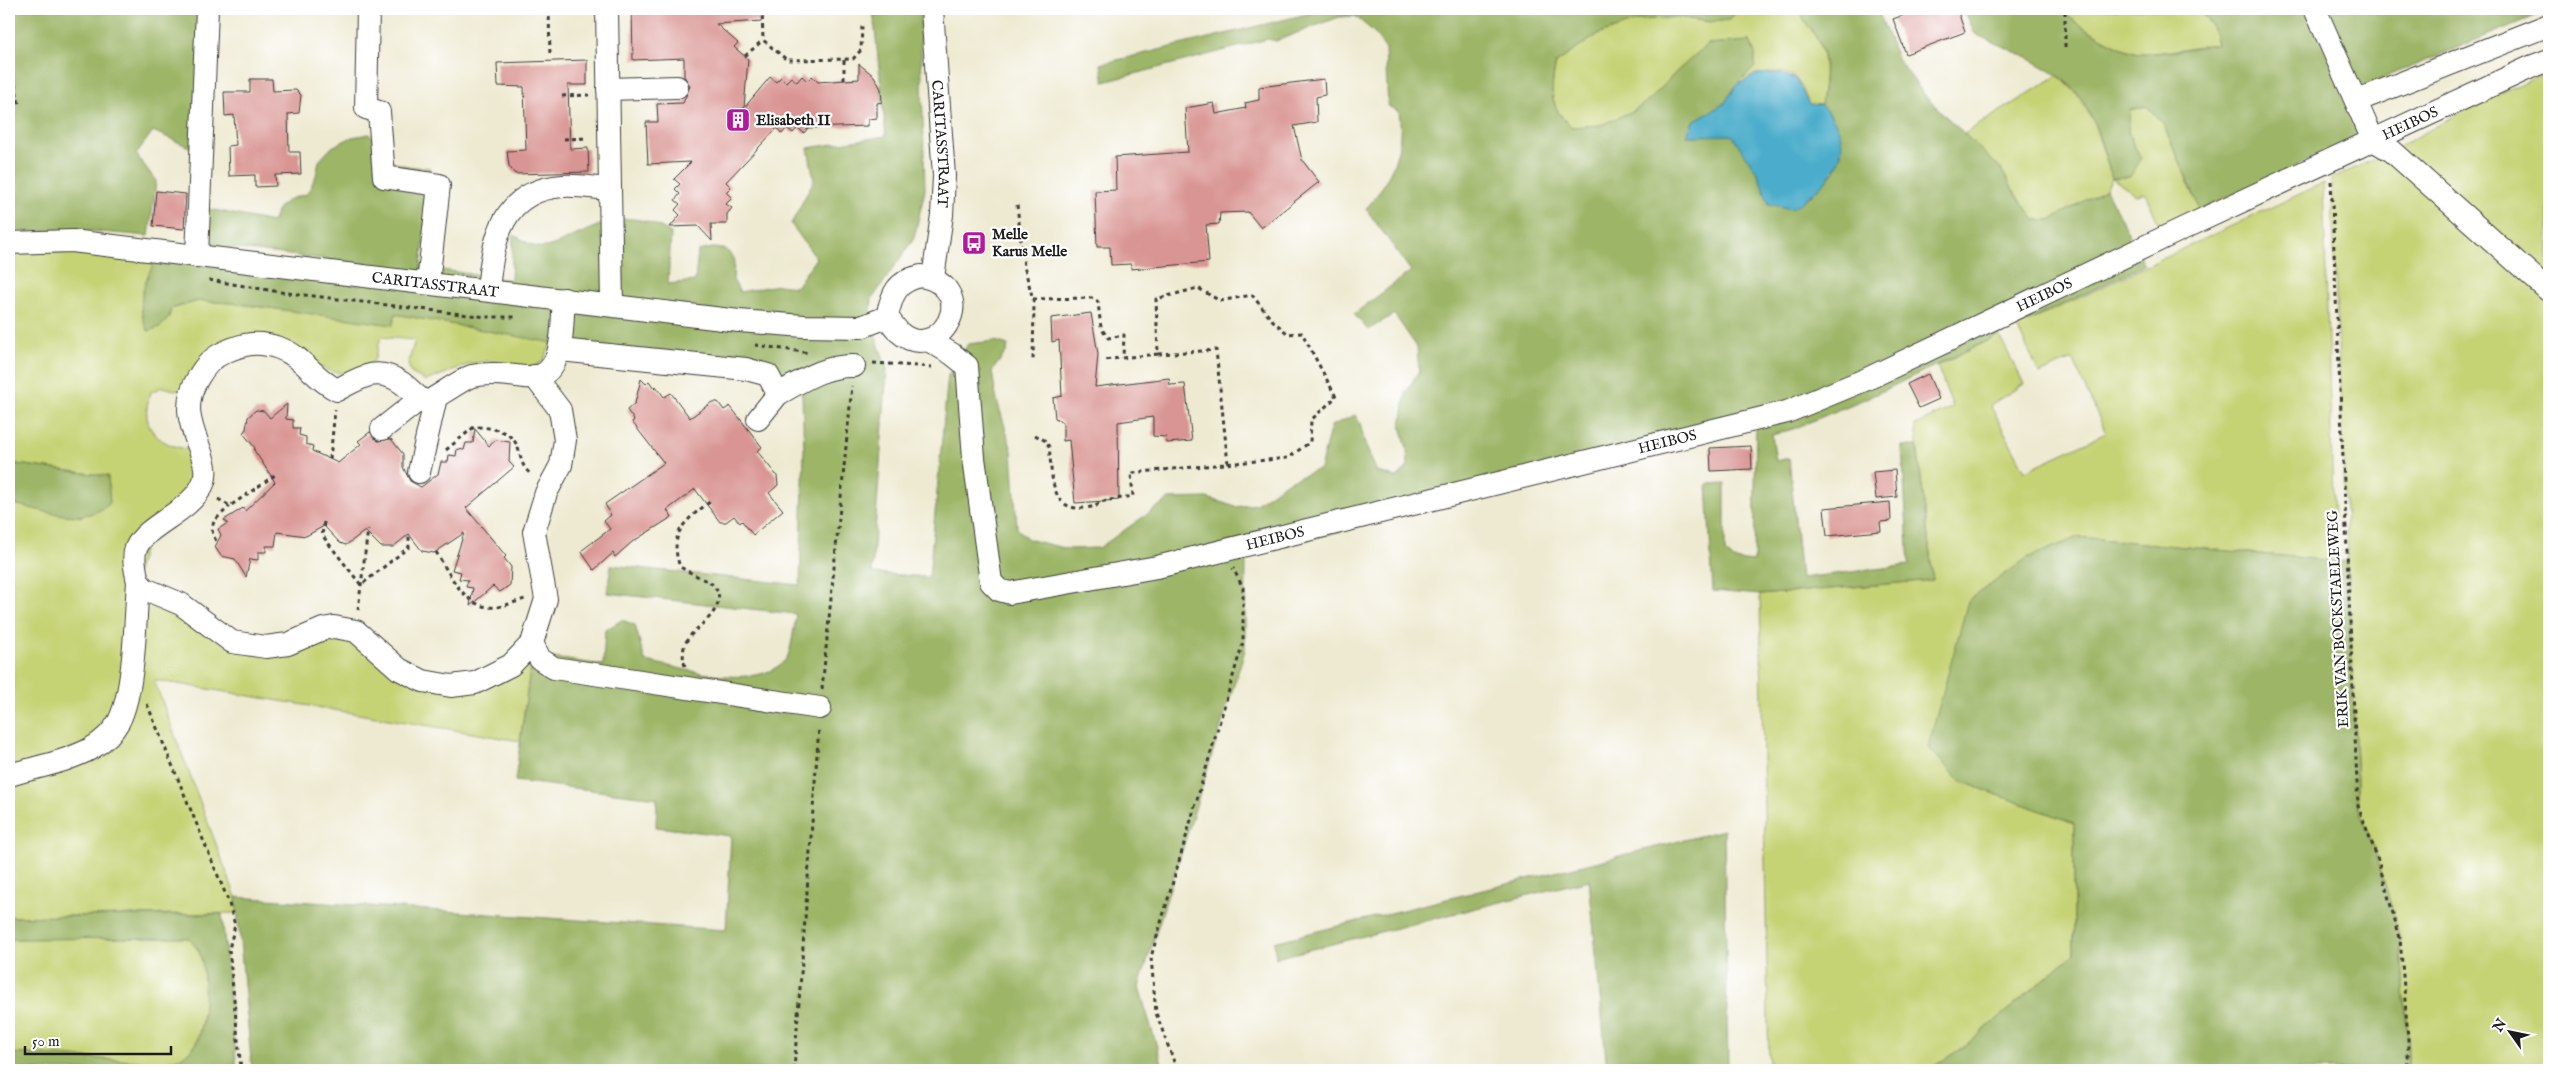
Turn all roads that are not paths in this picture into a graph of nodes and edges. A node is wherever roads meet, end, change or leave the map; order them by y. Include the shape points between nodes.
1 (208, 9) edge
2 (368, 9) edge
3 (607, 9) edge
4 (932, 9) edge
5 (2314, 9) edge
6 (2549, 25) edge
7 (2549, 60) edge
8 (677, 87) dead end
9 (608, 92) junction
10 (2356, 101) junction
11 (2373, 140) junction
12 (610, 189) junction
13 (9, 243) edge
14 (197, 256) junction
15 (933, 278) junction
16 (428, 283) junction
17 (488, 290) junction
18 (2549, 291) edge
19 (564, 299) junction
20 (612, 304) junction
21 (887, 317) junction
22 (928, 340) junction
23 (560, 350) junction
24 (854, 366) dead end
25 (534, 376) junction
26 (778, 394) junction
27 (428, 398) junction
28 (758, 419) dead end
29 (382, 429) dead end
30 (419, 472) road end
31 (138, 582) junction
32 (532, 643) junction
33 (820, 708) dead end
34 (9, 775) edge

1 - 14 street
2 - 16 street via 366,108 379,112 384,177 439,185
3 - 9 street
4 - 15 street, CARITASSTRAAT via 944,176
5 - 10 street
6 - 10 street
7 - 11 street, HEIBOS
8 - 9 street
9 - 12 street
10 - 11 street
11 - 18 street via 2392,151
11 - 22 street, HEIBOS via 1867,380 1787,412 1157,568 1010,594 991,582 974,458 967,366
12 - 17 street via 564,186 540,190 522,198 505,216
12 - 20 street
13 - 14 street, CARITASSTRAAT via 72,241
14 - 16 street, CARITASSTRAAT
15 - 21 street via 907,279 891,296
15 - 22 street via 946,288 952,302 951,320 942,332
16 - 17 street, CARITASSTRAAT
17 - 19 street, CARITASSTRAAT
19 - 20 street, CARITASSTRAAT
19 - 23 street
20 - 21 street, CARITASSTRAAT via 804,326 861,327
21 - 22 street via 900,333 912,339
23 - 25 street via 552,366 541,375
23 - 26 street via 746,368 768,375
24 - 26 street via 838,365
25 - 27 street via 504,373 470,377
25 - 32 street via 560,410 565,440 561,465 549,487 534,532 546,599
26 - 28 street
27 - 29 street
27 - 30 street
27 - 31 street via 385,374 366,374 337,390 323,384 295,355 262,343 240,344 219,354 192,386 188,407 191,430 206,465 200,488 188,506 152,531 136,548 134,563
31 - 32 street via 146,589 181,604 232,642 266,647 288,644 334,627 356,631 398,669 423,681 451,686 475,683 511,665
31 - 34 street via 127,700 118,722 110,733 87,750
32 - 33 street via 540,658 554,668

